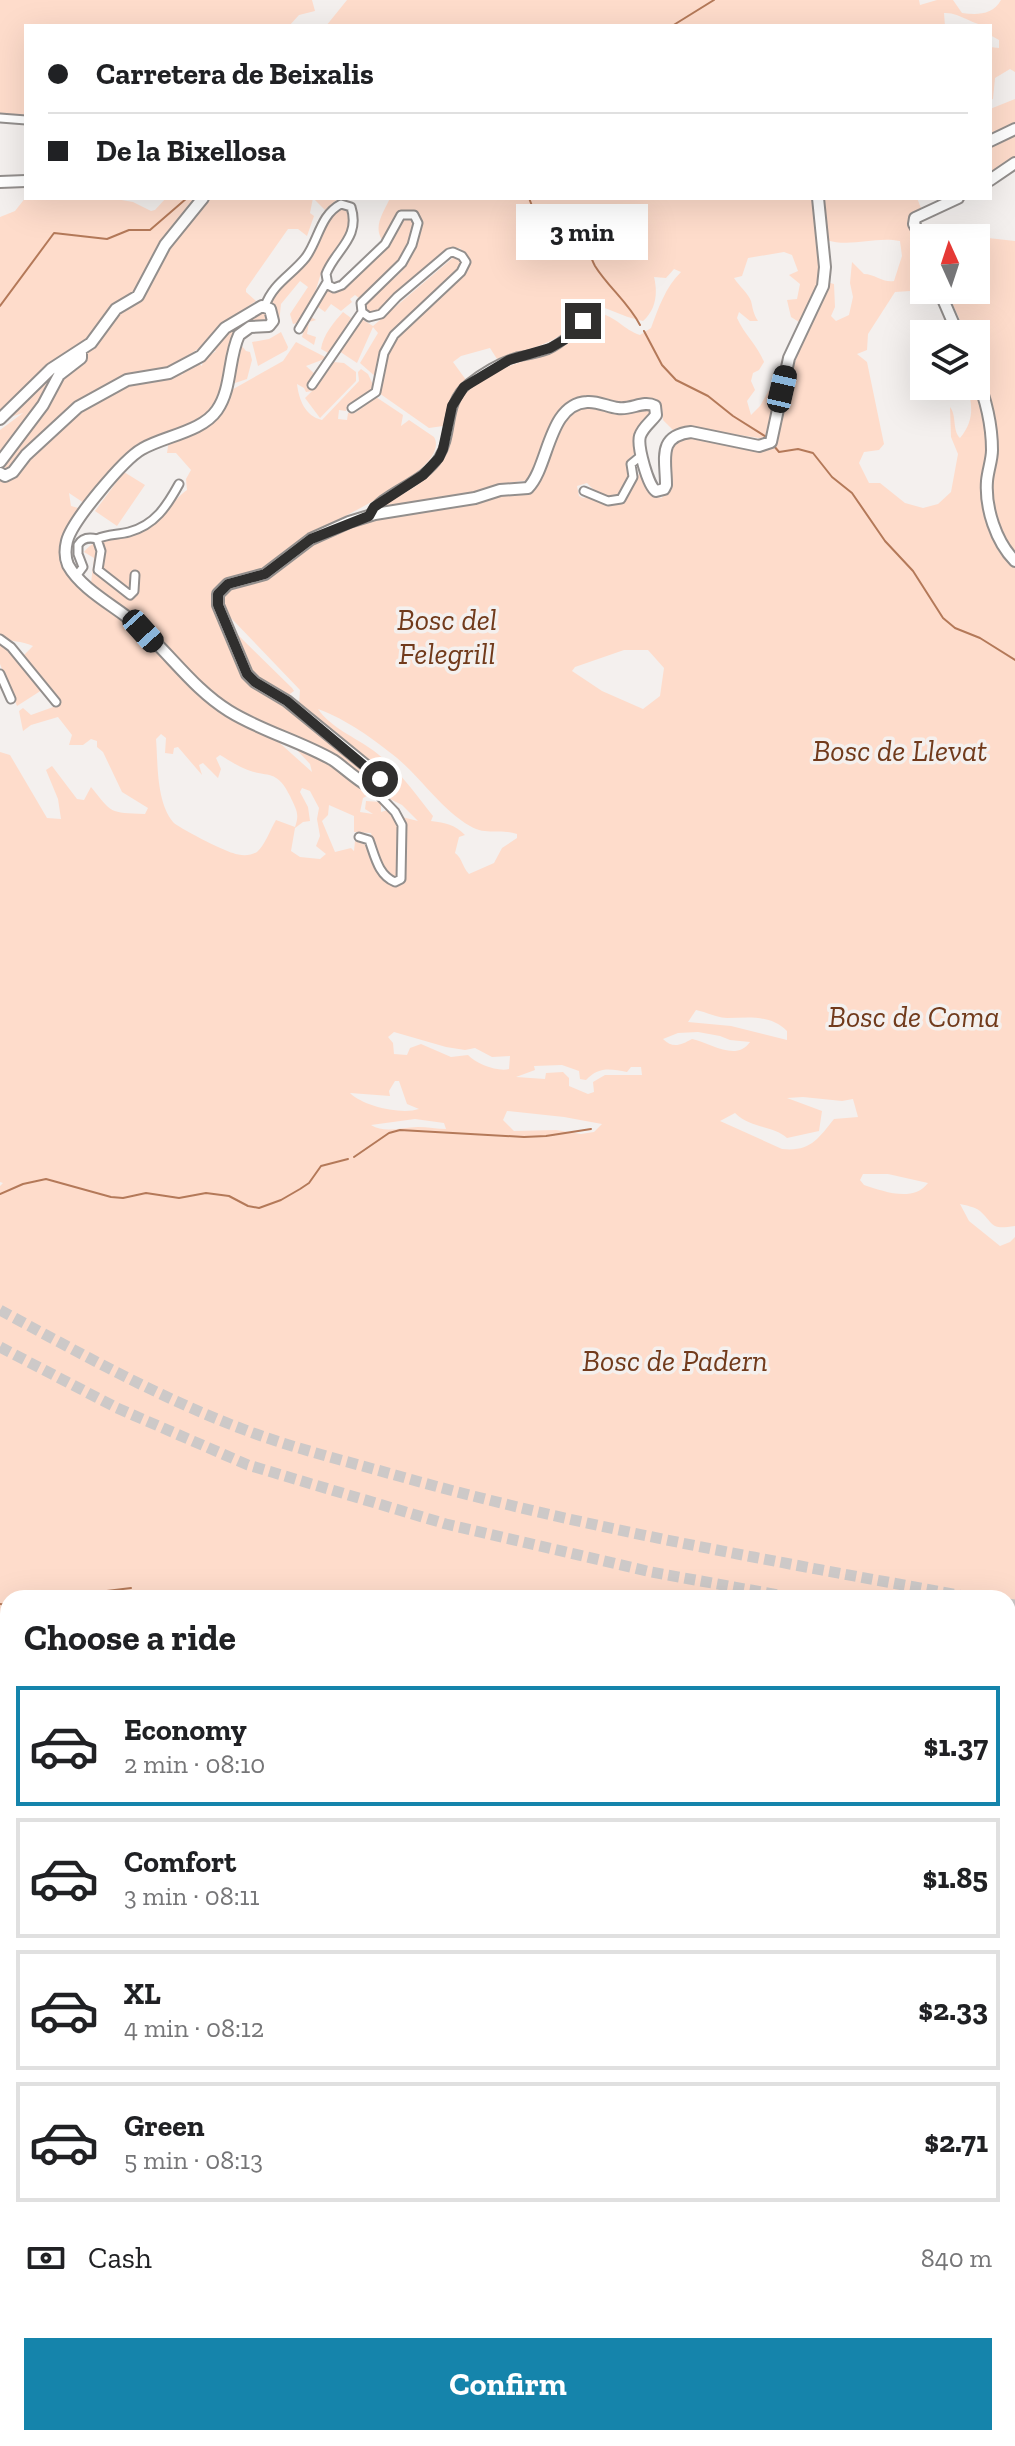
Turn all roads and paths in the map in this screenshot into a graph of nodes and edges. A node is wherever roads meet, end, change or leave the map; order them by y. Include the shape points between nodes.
1 (0, 118) edge
2 (24, 120) edge
3 (1015, 129) edge
4 (992, 140) edge
5 (1015, 163) edge
6 (992, 179) edge
7 (24, 181) edge
8 (0, 182) edge
9 (201, 200) edge
10 (818, 200) edge
11 (954, 200) edge
12 (346, 201) edge
13 (914, 224) edge
14 (327, 282) junction
15 (265, 306) junction
16 (592, 309) dead end
17 (362, 312) junction
18 (299, 329) dead end
19 (81, 351) junction
20 (312, 385) dead end
21 (984, 400) edge
22 (352, 408) dead end
23 (0, 419) edge
24 (642, 455) junction
25 (0, 462) edge
26 (0, 473) edge
27 (179, 484) dead end
28 (584, 491) dead end
29 (369, 516) junction
30 (97, 539) junction
31 (1015, 561) edge
32 (77, 575) junction
33 (135, 575) dead end
34 (0, 639) edge
35 (0, 674) edge
36 (11, 699) dead end
37 (56, 702) dead end
38 (373, 789) junction
39 (359, 837) dead end

1 - 2 street
3 - 4 main road
5 - 6 main road
7 - 8 main road
9 - 19 main road via 165,245 140,293 116,309
10 - 24 main road via 823,286 789,358 771,442 759,446 680,433 666,448 666,485 661,492 649,486
11 - 13 main road via 915,218
12 - 14 street via 353,212 351,234 328,269
12 - 15 street via 328,214 306,256 275,286
14 - 17 street via 334,288 342,285 385,244 401,215 414,215 418,228 409,250 395,272 363,300
14 - 18 street
15 - 26 main road via 225,328 190,362 160,376 127,380 78,407 13,472
15 - 32 main road via 272,323 239,335 215,412 130,456 71,531 66,556
16 - 29 street via 556,345 509,360 464,387 452,406 439,458
17 - 20 street
17 - 22 street via 377,317 449,253 464,258 461,272 394,335 383,356 376,392
19 - 23 main road via 51,369
19 - 25 main road via 81,358 59,375
21 - 31 main road via 992,450 990,512 1003,548
24 - 28 street via 631,464 633,477 621,499 608,501
24 - 29 main road via 640,437 656,415 655,406 623,409 581,403 562,416 528,488
27 - 30 street via 147,525
29 - 38 main road via 311,539 265,574 228,584 216,598 247,674 374,772 380,786
30 - 32 street via 83,539 78,545 83,567
30 - 33 street via 98,570 107,579 130,595
32 - 38 main road via 225,709 332,760
34 - 37 street
35 - 36 street
38 - 39 street via 402,825 398,881 386,877 369,840

